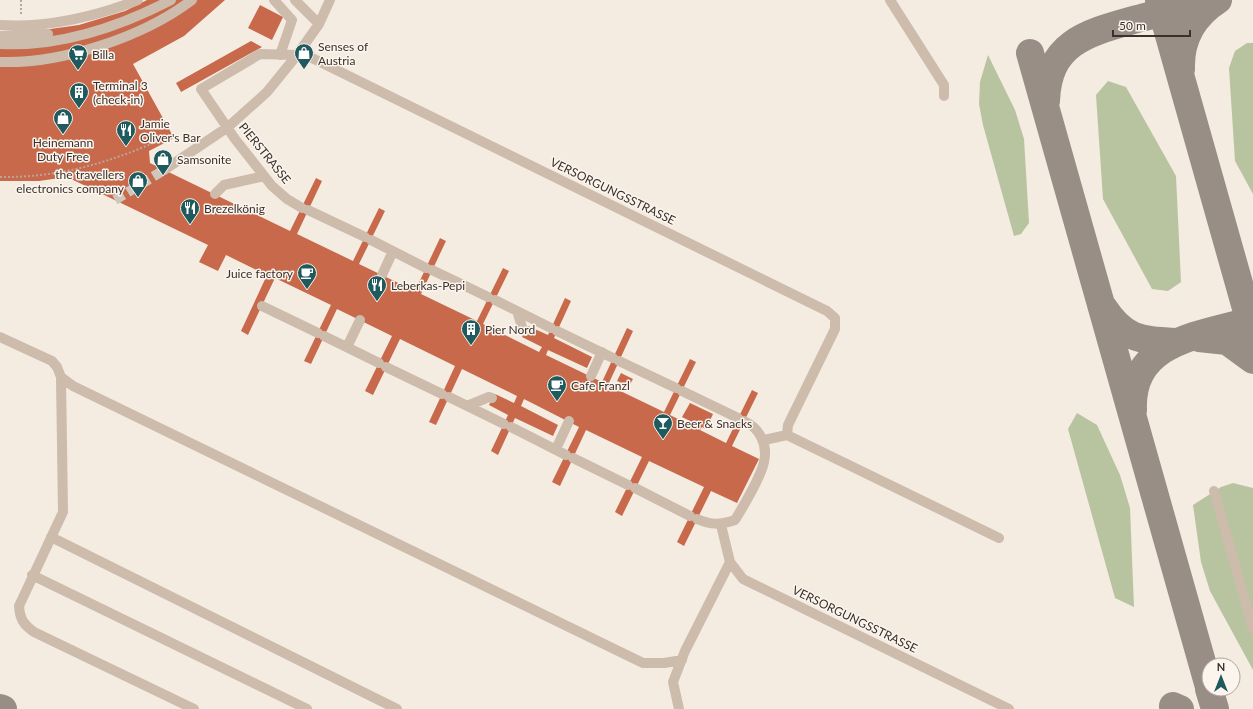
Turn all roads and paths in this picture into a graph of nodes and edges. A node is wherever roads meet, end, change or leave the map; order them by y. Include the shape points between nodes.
1 (138, 0) edge
2 (158, 0) edge
3 (171, 0) edge
4 (192, 0) edge
5 (274, 0) edge
6 (296, 0) edge
7 (330, 0) edge
8 (890, 0) edge
9 (319, 24) junction
10 (0, 25) edge
11 (0, 36) edge
12 (0, 44) edge
13 (280, 55) junction
14 (297, 55) junction
15 (0, 62) edge
16 (944, 96) dead end
17 (228, 127) junction
18 (169, 136) dead end
19 (164, 170) tunnel mouth
20 (264, 176) junction
21 (0, 177) edge
22 (215, 194) dead end
23 (393, 251) junction
24 (382, 275) dead end
25 (262, 306) dead end
26 (517, 311) junction
27 (360, 320) dead end
28 (525, 331) dead end
29 (0, 337) edge
30 (347, 347) junction
31 (602, 352) junction
32 (591, 376) dead end
33 (61, 377) junction
34 (492, 398) dead end
35 (467, 406) junction
36 (569, 421) dead end
37 (788, 435) junction
38 (764, 440) junction
39 (556, 449) junction
40 (1214, 491) dead end
41 (721, 525) junction
42 (51, 537) junction
43 (999, 538) dead end
44 (730, 562) junction
45 (32, 575) junction
46 (1253, 629) edge
47 (682, 660) junction
48 (194, 709) edge
49 (307, 709) edge
50 (398, 709) edge
51 (679, 709) edge
52 (1009, 709) edge

1 - 10 street via 87,16 50,23
2 - 11 street via 102,23 68,31 36,36
3 - 12 street via 139,17 87,34 36,43
4 - 15 street via 168,16 97,47 55,57
5 - 13 street via 292,20
6 - 9 street
7 - 9 street
8 - 16 street via 944,85
9 - 14 street
13 - 14 street, VERSORGUNGSSTRASSE
13 - 17 street, PIERSTRASSE via 260,54 201,88
14 - 17 street via 267,92
14 - 37 street, VERSORGUNGSSTRASSE via 310,57 827,311 835,318 835,329 788,425
17 - 19 street
17 - 20 street, PIERSTRASSE
18 - 21 path via 98,165 52,174
20 - 22 street via 224,185
20 - 23 street, PIERSTRASSE via 287,199
23 - 24 street
23 - 26 street, PIERSTRASSE
25 - 30 street
26 - 28 street
26 - 31 street, PIERSTRASSE
27 - 30 street
29 - 33 street via 52,361
30 - 35 street
31 - 32 street via 593,363
31 - 38 street, PIERSTRASSE via 752,425
33 - 42 street via 63,512
33 - 47 street via 73,386 642,663
34 - 35 street
35 - 39 street
36 - 39 street via 560,432
37 - 38 street
37 - 43 street
38 - 41 street via 764,462 745,502 735,520
39 - 41 street via 707,524
40 - 46 street
41 - 44 street, VERSORGUNGSSTRASSE
42 - 45 street
42 - 50 street
44 - 47 street
44 - 52 street, VERSORGUNGSSTRASSE via 743,579
45 - 48 street via 19,606 24,624 34,632
45 - 49 street
47 - 51 street via 673,682

